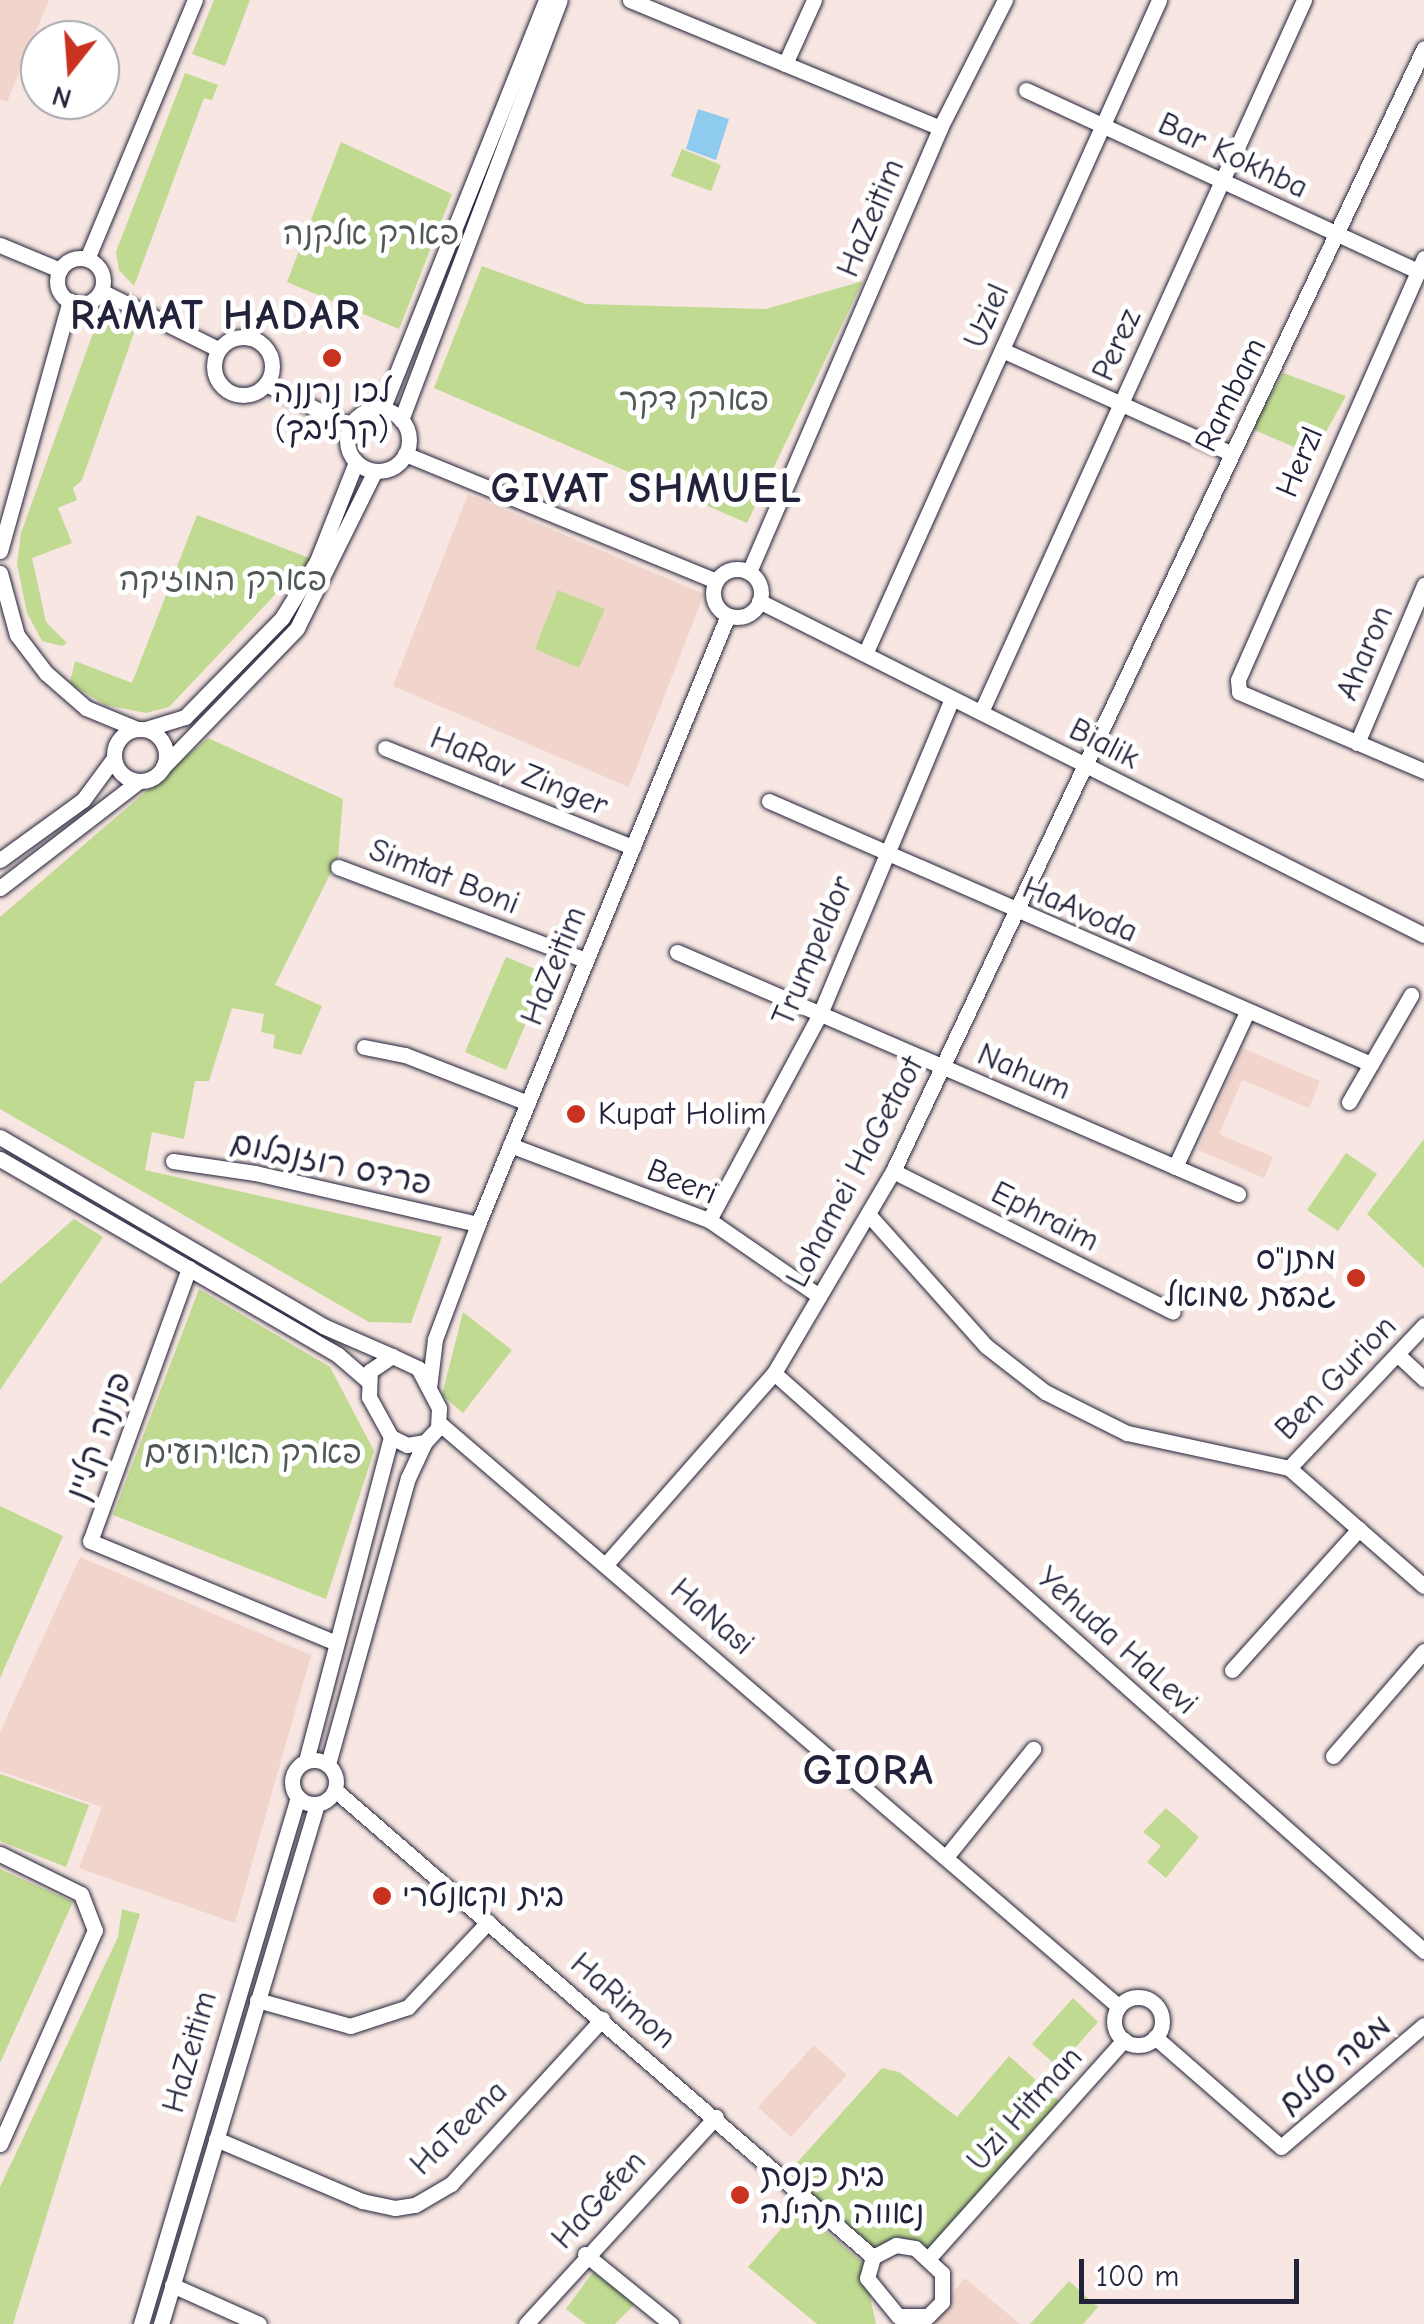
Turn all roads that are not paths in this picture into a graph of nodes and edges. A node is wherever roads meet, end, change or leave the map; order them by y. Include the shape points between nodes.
1 (195, 0) edge
2 (546, 0) edge
3 (560, 0) edge
4 (630, 0) edge
5 (814, 0) edge
6 (1004, 0) edge
7 (1159, 0) edge
8 (1304, 0) edge
9 (1424, 48) edge
10 (785, 64) junction
11 (1026, 90) dead end
12 (1102, 126) junction
13 (940, 128) junction
14 (1222, 180) junction
15 (1339, 235) junction
16 (0, 245) edge
17 (87, 259) junction
18 (1421, 265) edge
19 (60, 270) junction
20 (101, 291) junction
21 (70, 301) junction
22 (218, 349) junction
23 (1002, 350) junction
24 (266, 384) junction
25 (1121, 403) junction
26 (382, 410) junction
27 (400, 420) junction
28 (350, 426) junction
29 (406, 454) junction
30 (1232, 454) junction
31 (356, 462) junction
32 (375, 471) junction
33 (0, 550) edge
34 (749, 572) junction
35 (0, 573) edge
36 (716, 580) junction
37 (1424, 585) edge
38 (759, 601) junction
39 (728, 615) junction
40 (865, 654) junction
41 (952, 698) junction
42 (82, 706) junction
43 (981, 712) junction
44 (141, 729) junction
45 (1357, 743) junction
46 (385, 748) dead end
47 (114, 753) junction
48 (1082, 764) junction
49 (163, 767) junction
50 (1424, 771) edge
51 (139, 781) junction
52 (769, 801) dead end
53 (633, 846) junction
54 (884, 854) junction
55 (0, 860) edge
56 (338, 867) dead end
57 (0, 888) edge
58 (1016, 913) junction
59 (1423, 931) edge
60 (677, 952) dead end
61 (586, 960) junction
62 (1411, 995) dead end
63 (1247, 1012) junction
64 (820, 1014) junction
65 (364, 1047) dead end
66 (1371, 1064) junction
67 (944, 1067) junction
68 (1349, 1102) dead end
69 (528, 1103) junction
70 (0, 1137) edge
71 (510, 1144) junction
72 (0, 1159) edge
73 (173, 1162) dead end
74 (1174, 1167) junction
75 (893, 1171) junction
76 (1238, 1194) dead end
77 (868, 1214) junction
78 (710, 1220) junction
79 (478, 1224) junction
80 (190, 1268) junction
81 (819, 1296) junction
82 (1173, 1312) dead end
83 (1424, 1326) edge
84 (435, 1339) junction
85 (1397, 1354) junction
86 (392, 1356) junction
87 (411, 1361) junction
88 (774, 1373) junction
89 (1424, 1379) edge
90 (367, 1380) junction
91 (429, 1388) junction
92 (440, 1424) junction
93 (392, 1436) junction
94 (425, 1442) junction
95 (1288, 1468) junction
96 (1359, 1529) junction
97 (608, 1563) junction
98 (1424, 1586) edge
99 (336, 1642) junction
100 (1424, 1651) edge
101 (1232, 1670) dead end
102 (1033, 1749) dead end
103 (1333, 1756) dead end
104 (306, 1761) junction
105 (328, 1764) junction
106 (335, 1790) junction
107 (298, 1797) junction
108 (317, 1804) junction
109 (0, 1854) edge
110 (946, 1856) junction
111 (488, 1922) junction
112 (1424, 1952) edge
113 (257, 2000) junction
114 (1118, 2006) junction
115 (602, 2019) junction
116 (1424, 2024) edge
117 (1155, 2037) junction
118 (1124, 2040) junction
119 (716, 2117) junction
120 (216, 2139) junction
121 (0, 2144) edge
122 (585, 2254) junction
123 (873, 2258) junction
124 (928, 2259) junction
125 (172, 2285) junction
126 (906, 2322) edge
127 (141, 2324) edge
128 (161, 2324) edge
129 (259, 2324) edge
130 (526, 2324) edge
131 (671, 2324) edge

1 - 17 street
2 - 26 street
3 - 27 street
4 - 10 street
5 - 10 street
6 - 13 street, HaZeitim
7 - 12 street, Uziel
8 - 14 street, Perez
9 - 15 street, Rambam
10 - 13 street
11 - 12 street, Bar Kokhba
12 - 14 street, Bar Kokhba
12 - 23 street, Uziel
13 - 34 street, HaZeitim
14 - 15 street, Bar Kokhba
14 - 25 street, Perez
15 - 18 street, Bar Kokhba
15 - 30 street, Rambam
16 - 19 street
17 - 19 street
17 - 20 street via 102,275
18 - 45 street, Herzl via 1333,452 1238,680 1239,692
19 - 21 street via 58,286
20 - 21 street via 86,304
20 - 22 street
21 - 33 street
22 - 24 street via 213,365 224,388 241,395
22 - 24 street via 240,336 258,340 270,356
23 - 25 street
23 - 40 street, Uziel
24 - 28 street
25 - 30 street
25 - 43 street, Perez
26 - 27 street
26 - 28 street via 364,413
27 - 29 street via 408,436
28 - 31 street via 347,445
29 - 32 street via 393,467
29 - 36 street
30 - 48 street, Rambam
31 - 32 street
31 - 44 street via 317,561 282,618 202,703 172,725
32 - 49 street via 297,628
34 - 36 street via 734,569
34 - 38 street via 759,585
35 - 42 street via 17,635
36 - 39 street via 713,597
37 - 45 street, Aharon
38 - 39 street via 743,616
38 - 40 street, Bialik
39 - 53 street, HaZeitim
40 - 41 street, Bialik
41 - 43 street, Bialik
41 - 54 street, Trumpeldor
42 - 44 street
42 - 47 street
43 - 48 street, Bialik
44 - 47 street
44 - 49 street via 164,744
45 - 50 street
46 - 53 street, HaRav Zinger
47 - 51 street via 125,776
47 - 55 street via 83,800
48 - 58 street, Lohamei HaGetaot
48 - 59 street, Bialik
49 - 51 street
51 - 57 street
52 - 54 street, HaAvoda
53 - 61 street, HaZeitim
54 - 58 street, HaAvoda
54 - 64 street, Trumpeldor
56 - 61 street, Simtat Boni
58 - 63 street, HaAvoda
58 - 67 street, Lohamei HaGetaot
60 - 64 street, Nahum
61 - 69 street, HaZeitim
62 - 66 street
63 - 66 street, HaAvoda
63 - 74 street
64 - 67 street, Nahum
64 - 78 street, Trumpeldor
65 - 69 street via 406,1055
66 - 68 street
67 - 74 street, Nahum
67 - 75 street, Lohamei HaGetaot
69 - 71 street, HaZeitim
70 - 86 street via 323,1326
71 - 78 street, Beeri
71 - 79 street, HaZeitim
72 - 80 street
73 - 79 street, פרדס רוזנבלום via 255,1172
74 - 76 street, Nahum
75 - 77 street, Lohamei HaGetaot
75 - 82 street, Ephraim
77 - 81 street, Lohamei HaGetaot
77 - 95 street via 986,1346 1045,1392 1127,1433
78 - 81 street, Beeri
79 - 84 street, HaZeitim
80 - 90 street via 338,1355
80 - 99 street, פנינה קליין via 90,1541
81 - 88 street, Lohamei HaGetaot
83 - 85 street, Ben Gurion
84 - 87 street, HaZeitim
84 - 91 street, HaZeitim
85 - 89 street
85 - 95 street, Ben Gurion
86 - 87 street
86 - 90 street via 375,1364
87 - 91 street
88 - 97 street, Lohamei HaGetaot
88 - 112 street, Yehuda HaLevi
90 - 93 street
91 - 92 street
92 - 94 street
92 - 97 street, HaNasi
93 - 94 street via 407,1445
93 - 99 street
94 - 105 street via 408,1478
95 - 96 street
96 - 98 street
96 - 101 street
97 - 110 street, HaNasi
99 - 104 street
100 - 103 street
102 - 110 street
104 - 105 street
104 - 107 street via 292,1777
105 - 106 street
106 - 108 street
106 - 111 street, HaRimon
107 - 108 street
107 - 127 street, HaZeitim
108 - 113 street, HaZeitim
109 - 121 street via 82,1894 95,1930
110 - 114 street, HaNasi
111 - 113 street via 408,2007 350,2026
111 - 115 street, HaRimon
113 - 120 street, HaZeitim
114 - 117 street via 1132,1998 1150,2001 1161,2017
114 - 118 street via 1114,2022
115 - 119 street, HaRimon
115 - 120 street, HaTeena via 451,2184 415,2205 362,2201
116 - 117 street, משה סללם via 1281,2147
117 - 118 street via 1143,2044
118 - 124 street, Uzi Hitman
119 - 122 street, HaGefen
119 - 123 street, HaRimon
120 - 125 street, HaZeitim
122 - 130 street, HaGefen
122 - 131 street
123 - 124 street via 896,2245
123 - 126 street via 871,2285
124 - 126 street via 942,2273 945,2292 936,2310
125 - 128 street, HaZeitim
125 - 129 street

